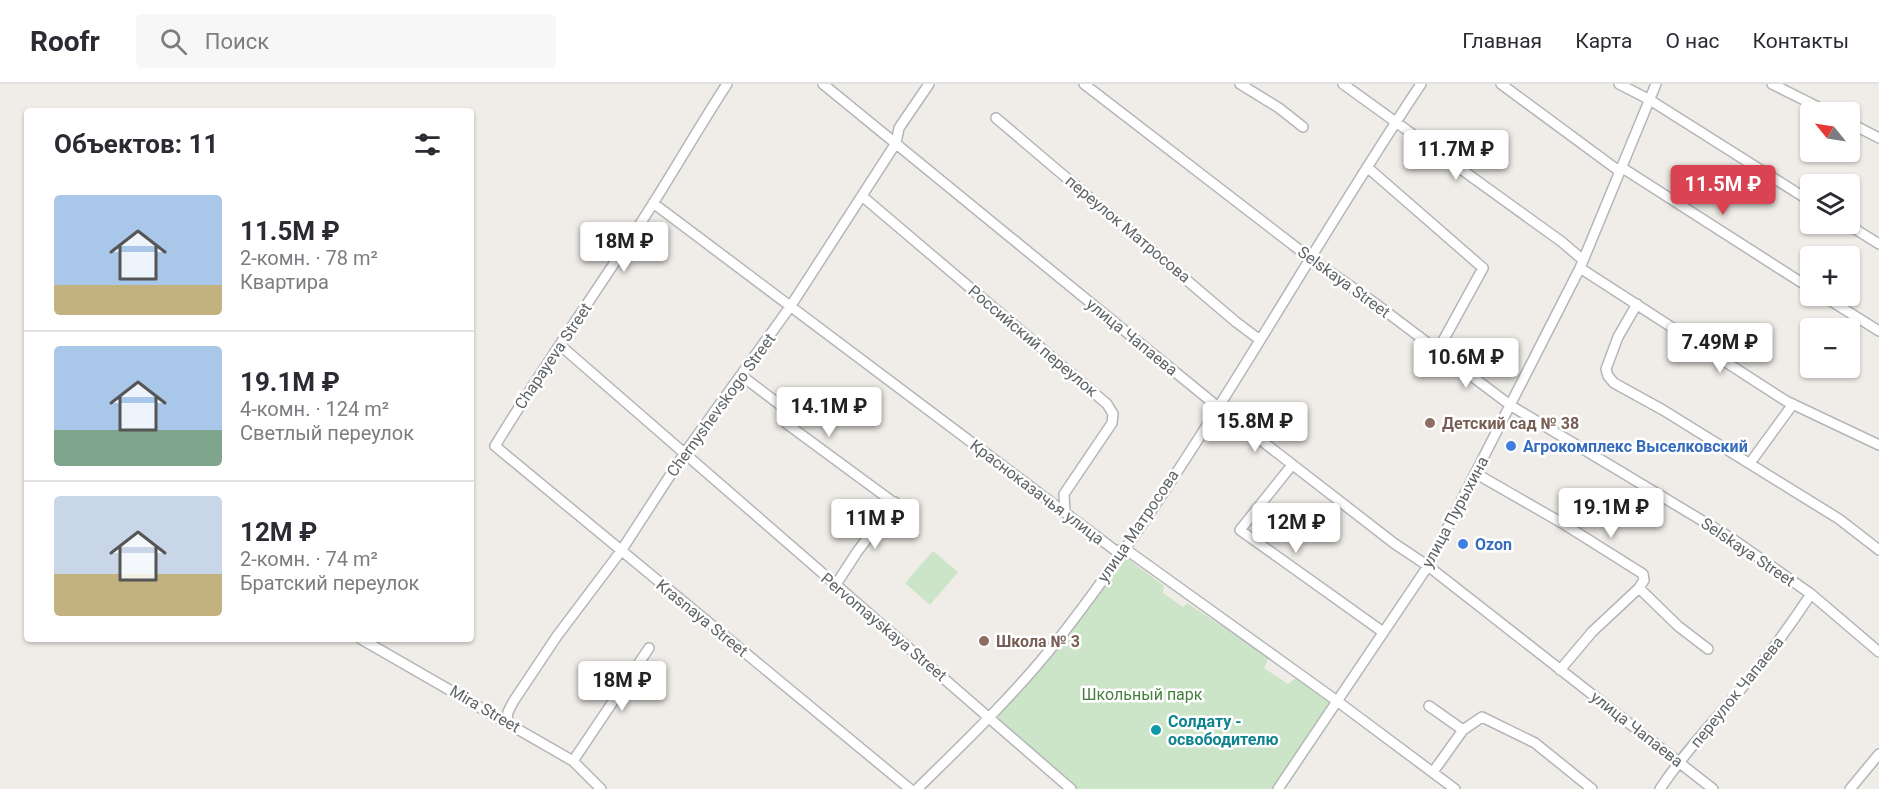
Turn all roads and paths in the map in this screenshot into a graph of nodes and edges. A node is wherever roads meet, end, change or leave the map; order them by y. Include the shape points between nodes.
1 (727, 84) edge
2 (823, 84) edge
3 (929, 84) edge
4 (1084, 84) edge
5 (1240, 84) edge
6 (1343, 84) edge
7 (1421, 84) edge
8 (1501, 84) edge
9 (1619, 84) edge
10 (1656, 84) edge
11 (1772, 84) edge
12 (1650, 100) junction
13 (1808, 102) edge
14 (996, 117) dead end
15 (1396, 121) junction
16 (1303, 127) dead end
17 (1860, 128) edge
18 (1879, 138) edge
19 (896, 143) junction
20 (1368, 167) junction
21 (1620, 169) junction
22 (1800, 195) edge
23 (862, 196) junction
24 (653, 203) junction
25 (1860, 231) edge
26 (1878, 241) edge
27 (1310, 258) junction
28 (1582, 264) junction
29 (1800, 282) edge
30 (1637, 304) junction
31 (1839, 306) edge
32 (790, 307) junction
33 (1879, 331) edge
34 (1260, 340) junction
35 (561, 346) junction
36 (1438, 351) junction
37 (742, 376) junction
38 (1793, 404) junction
39 (1510, 405) junction
40 (1218, 407) junction
41 (1879, 445) edge
42 (495, 446) joint
43 (684, 454) junction
44 (1750, 463) junction
45 (1292, 465) junction
46 (1476, 473) junction
47 (895, 502) junction
48 (1065, 513) junction
49 (912, 516) dead end
50 (1124, 548) junction
51 (1879, 550) edge
52 (621, 551) junction
53 (1428, 566) junction
54 (835, 586) junction
55 (1640, 588) junction
56 (1811, 594) junction
57 (1383, 632) junction
58 (365, 642) edge
59 (649, 648) dead end
60 (1708, 649) dead end
61 (1879, 652) edge
62 (1560, 670) junction
63 (1337, 701) junction
64 (1429, 706) dead end
65 (990, 717) junction
66 (507, 721) junction
67 (1463, 730) junction
68 (1879, 754) edge
69 (573, 760) junction
70 (1679, 763) junction
71 (1433, 772) junction
72 (601, 789) edge
73 (910, 789) edge
74 (917, 789) edge
75 (1071, 789) edge
76 (1278, 789) edge
77 (1455, 789) edge
78 (1592, 789) edge
79 (1660, 789) edge
80 (1713, 789) edge
81 (1850, 789) edge

1 - 24 street, Chapayeva Street
2 - 19 street, улица Чапаева
3 - 19 street, Chernyshevskogo Street via 899,128
4 - 27 street, Selskaya Street
5 - 16 street
6 - 15 street
7 - 15 street, улица Матросова
8 - 21 street
9 - 12 street
10 - 12 street, улица Пурыхина
11 - 13 street
12 - 21 street, улица Пурыхина
12 - 22 street
14 - 34 street, переулок Матросова
15 - 20 street, улица Матросова
15 - 28 street via 1562,242
17 - 18 street
19 - 23 street, Chernyshevskogo Street
19 - 40 street, улица Чапаева
20 - 27 street, улица Матросова
20 - 36 street via 1483,268
21 - 28 street, улица Пурыхина
21 - 29 street
23 - 32 street, Chernyshevskogo Street
23 - 48 street, Российский переулок via 1107,404 1113,414 1112,423 1064,494
24 - 32 street, Красноказачья улица
24 - 35 street, Chapayeva Street
25 - 26 street
27 - 34 street, улица Матросова
27 - 36 street, Selskaya Street
28 - 30 street
28 - 39 street, улица Пурыхина
30 - 38 street
30 - 44 street via 1609,358 1608,376
31 - 33 street
32 - 37 street, Chernyshevskogo Street
32 - 48 street, Красноказачья улица
34 - 40 street, улица Матросова
35 - 42 street, Chapayeva Street
35 - 43 street, Pervomayskaya Street
36 - 39 street, Selskaya Street
37 - 43 street, Chernyshevskogo Street
37 - 47 street via 792,414 787,424
38 - 41 street
38 - 44 street
39 - 46 street, улица Пурыхина
39 - 56 street, Selskaya Street via 1731,538
40 - 45 street, улица Чапаева
40 - 50 street, улица Матросова
42 - 52 street, Krasnaya Street
43 - 52 street, Chernyshevskogo Street
43 - 54 street, Pervomayskaya Street
44 - 51 street via 1839,519
45 - 53 street, улица Чапаева
45 - 57 street via 1240,530
46 - 53 street, улица Пурыхина
46 - 55 street via 1643,574
47 - 49 street
47 - 54 street
48 - 50 street, Красноказачья улица via 1116,551
50 - 63 street, Красноказачья улица
50 - 65 street, улица Матросова via 1056,642
52 - 66 street, Chernyshevskogo Street via 551,645 513,702
52 - 73 street, Krasnaya Street
53 - 57 street, улица Пурыхина
53 - 62 street, улица Чапаева
54 - 65 street, Pervomayskaya Street
55 - 60 street
55 - 62 street via 1592,632
56 - 61 street, Selskaya Street
56 - 70 street, переулок Чапаева via 1789,628
57 - 63 street, улица Пурыхина
58 - 66 street, Mira Street
59 - 69 street
62 - 70 street, улица Чапаева
63 - 71 street, Красноказачья улица
63 - 76 street, улица Пурыхина
64 - 67 street
65 - 74 street, улица Матросова
65 - 75 street, Pervomayskaya Street
66 - 69 street, Mira Street
67 - 71 street
67 - 78 street via 1482,717 1535,743
68 - 81 street
69 - 72 street, Mira Street
70 - 79 street, переулок Чапаева
70 - 80 street, улица Чапаева
71 - 77 street, Красноказачья улица

